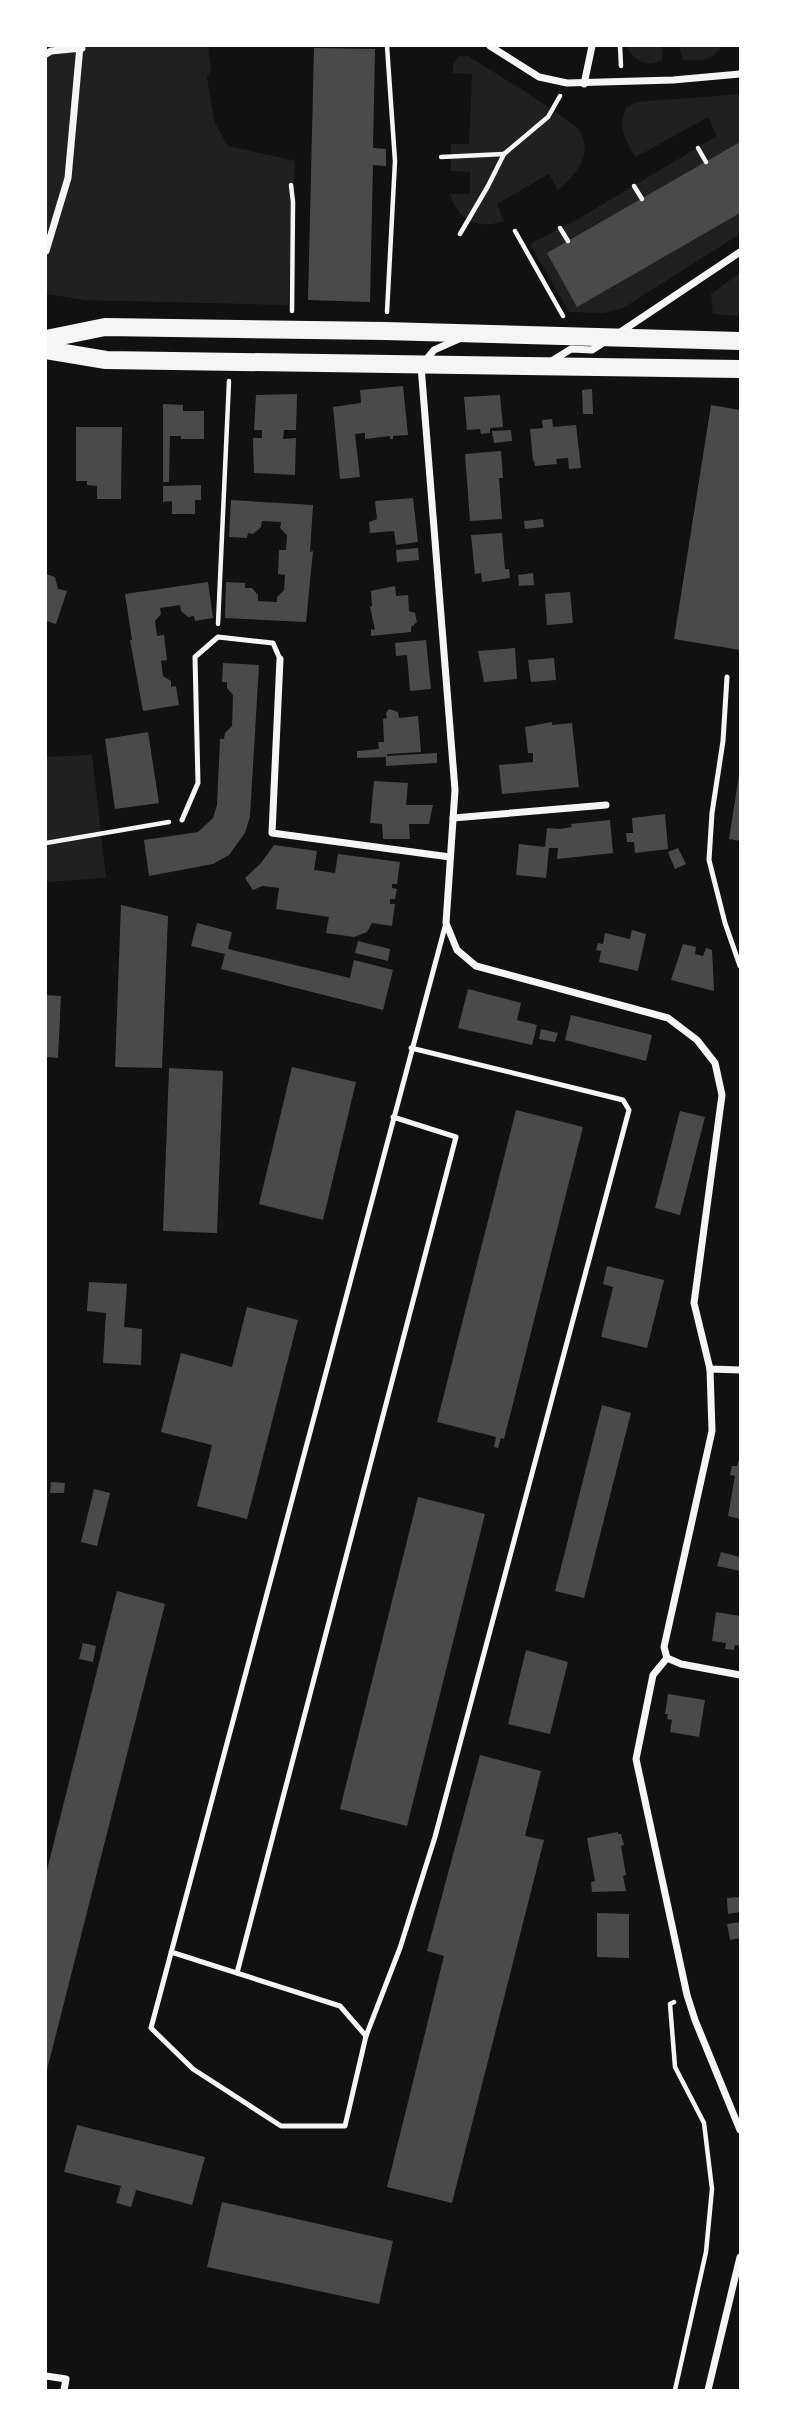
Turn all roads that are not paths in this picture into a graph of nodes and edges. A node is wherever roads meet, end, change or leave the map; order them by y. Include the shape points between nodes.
1 (82, 46) edge
2 (490, 46) edge
3 (592, 46) edge
4 (46, 54) edge
5 (740, 74) edge
6 (583, 84) junction
7 (46, 251) edge
8 (740, 252) edge
9 (472, 333) junction
10 (612, 337) junction
11 (46, 339) edge
12 (740, 341) edge
13 (46, 350) edge
14 (421, 366) junction
15 (543, 367) junction
16 (740, 369) edge
17 (280, 659) joint
18 (727, 677) dead end
19 (606, 805) dead end
20 (453, 818) junction
21 (182, 820) road end
22 (450, 857) junction
23 (446, 923) junction
24 (740, 965) edge
25 (411, 1048) junction
26 (393, 1117) junction
27 (710, 1370) junction
28 (740, 1370) edge
29 (667, 1658) junction
30 (740, 1675) edge
31 (171, 1952) junction
32 (237, 1973) junction
33 (366, 2036) junction
34 (740, 2130) edge
35 (740, 2257) edge
36 (46, 2376) edge
37 (64, 2390) edge
38 (708, 2390) edge

1 - 4 street
1 - 7 street via 68,178
2 - 6 street via 539,77
3 - 6 street
5 - 6 street
8 - 10 street
9 - 10 main road
9 - 11 main road via 106,327
9 - 14 street via 434,350
10 - 12 main road
10 - 15 street via 592,350 571,349
13 - 14 main road via 106,360
14 - 15 main road
14 - 20 street via 455,790
15 - 16 main road
17 - 21 lane via 273,643 218,637 195,657 198,783
17 - 22 street via 272,833
18 - 24 lane via 709,860
19 - 20 street
20 - 22 street
22 - 23 street
23 - 25 lane
23 - 27 street via 457,950 477,966 668,1018 715,1063 722,1095 694,1303
25 - 26 lane
25 - 33 lane via 623,1100 629,1110 435,1837
26 - 31 lane
26 - 32 lane via 456,1137
27 - 28 street
27 - 29 street via 712,1431 664,1647
29 - 30 street
29 - 34 street via 653,1675 636,1759 687,1996
31 - 32 lane
31 - 33 lane via 150,2028 193,2069 282,2126 345,2126
32 - 33 lane via 340,2006
35 - 38 street
36 - 37 street via 66,2379

